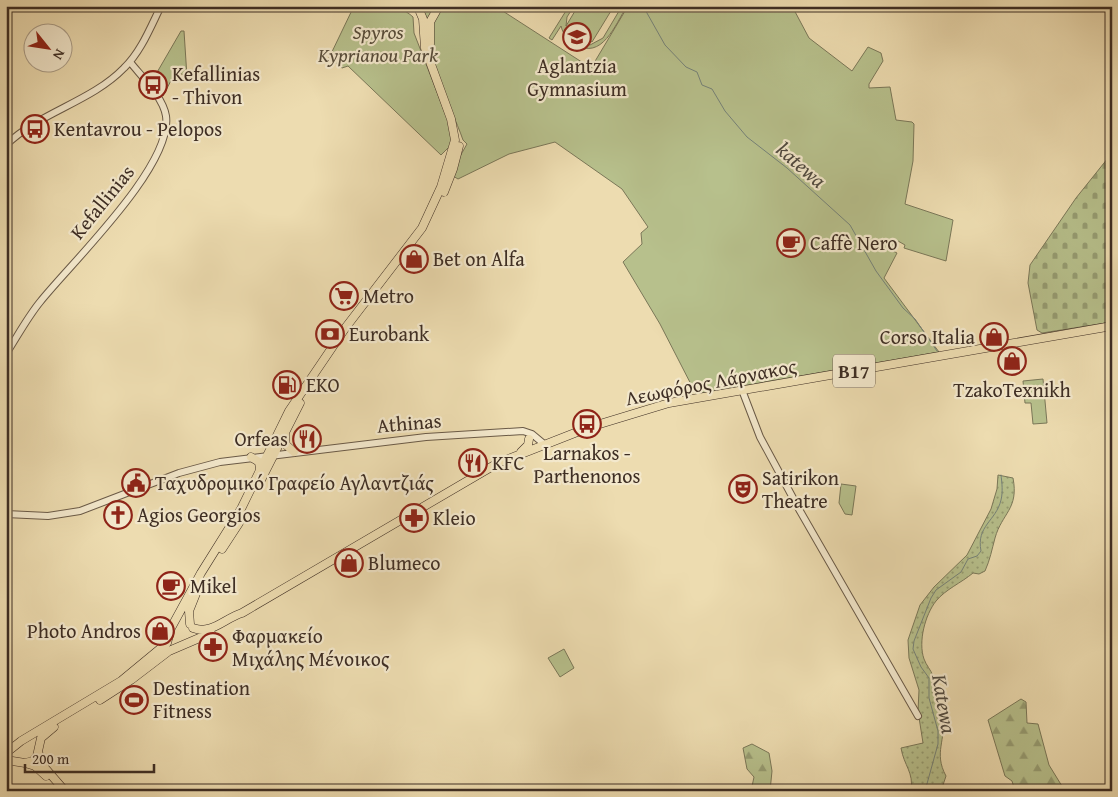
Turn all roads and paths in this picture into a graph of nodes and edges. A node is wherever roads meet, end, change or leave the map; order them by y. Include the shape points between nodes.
1 (162, 6) edge
2 (416, 8) edge
3 (437, 9) edge
4 (130, 62) junction
5 (6, 145) edge
6 (1112, 326) edge
7 (6, 354) edge
8 (742, 390) junction
9 (285, 432) junction
10 (518, 432) junction
11 (529, 439) junction
12 (544, 444) junction
13 (534, 448) junction
14 (294, 452) junction
15 (518, 455) junction
16 (270, 456) junction
17 (251, 457) junction
18 (260, 469) junction
19 (6, 514) edge
20 (242, 613) junction
21 (174, 625) junction
22 (191, 626) junction
23 (170, 636) junction
24 (192, 640) junction
25 (182, 646) junction
26 (918, 716) dead end
27 (26, 740) junction
28 (16, 747) junction
29 (38, 751) junction
30 (6, 753) edge
31 (6, 760) edge
32 (23, 762) junction
33 (58, 791) edge
34 (65, 791) edge

1 - 4 street
2 - 3 main road via 426,14
2 - 16 main road via 423,20 425,48 454,132 447,170 422,228 313,373 284,420
3 - 9 main road via 430,22 430,50 459,133 451,176 423,234 319,371
4 - 5 street via 110,81 23,131
4 - 7 street, Kefallinias via 165,110 166,126 156,155 136,190 38,304
6 - 8 main road, Λεωφόρος Λάρνακος / B17
8 - 12 main road, Λεωφόρος Λάρνακος / B17 via 655,406
8 - 26 street via 756,430
9 - 14 main road via 284,441
9 - 16 main road
10 - 11 street
10 - 12 street, Athinas via 529,432
10 - 14 street, Athinas via 426,437
11 - 13 street
11 - 15 main road
12 - 13 main road, Λεωφόρος Λάρνακος / B17
13 - 15 main road, Λεωφόρος Λάρνακος / B17
14 - 16 street, Athinas
15 - 20 main road, Λεωφόρος Λάρνακος / B17 via 487,469
16 - 17 street, Athinas
16 - 18 main road
16 - 22 main road via 240,521 193,600 189,611
17 - 18 main road via 259,462
17 - 19 street, Athinas via 193,468 80,511 48,516
18 - 21 main road via 241,509
20 - 22 main road, Λεωφόρος Λάρνακος / B17 via 210,629 200,630
20 - 24 main road, Λεωφόρος Λάρνακος / B17 via 214,632
21 - 22 main road, Λεωφόρος Λάρνακος / B17 via 181,622
21 - 23 main road
22 - 24 main road
23 - 25 main road
23 - 27 main road via 163,647 121,681
24 - 25 main road, Λεωφόρος Λάρνακος / B17
25 - 29 main road, Λεωφόρος Λάρνακος via 164,654 114,692 54,726 41,738
27 - 28 main road
27 - 29 main road via 33,742
28 - 30 main road
28 - 32 main road via 16,756
29 - 32 main road, Λεωφόρος Λάρνακος via 34,759
29 - 34 main road via 45,768
31 - 32 main road
32 - 33 main road via 40,769

